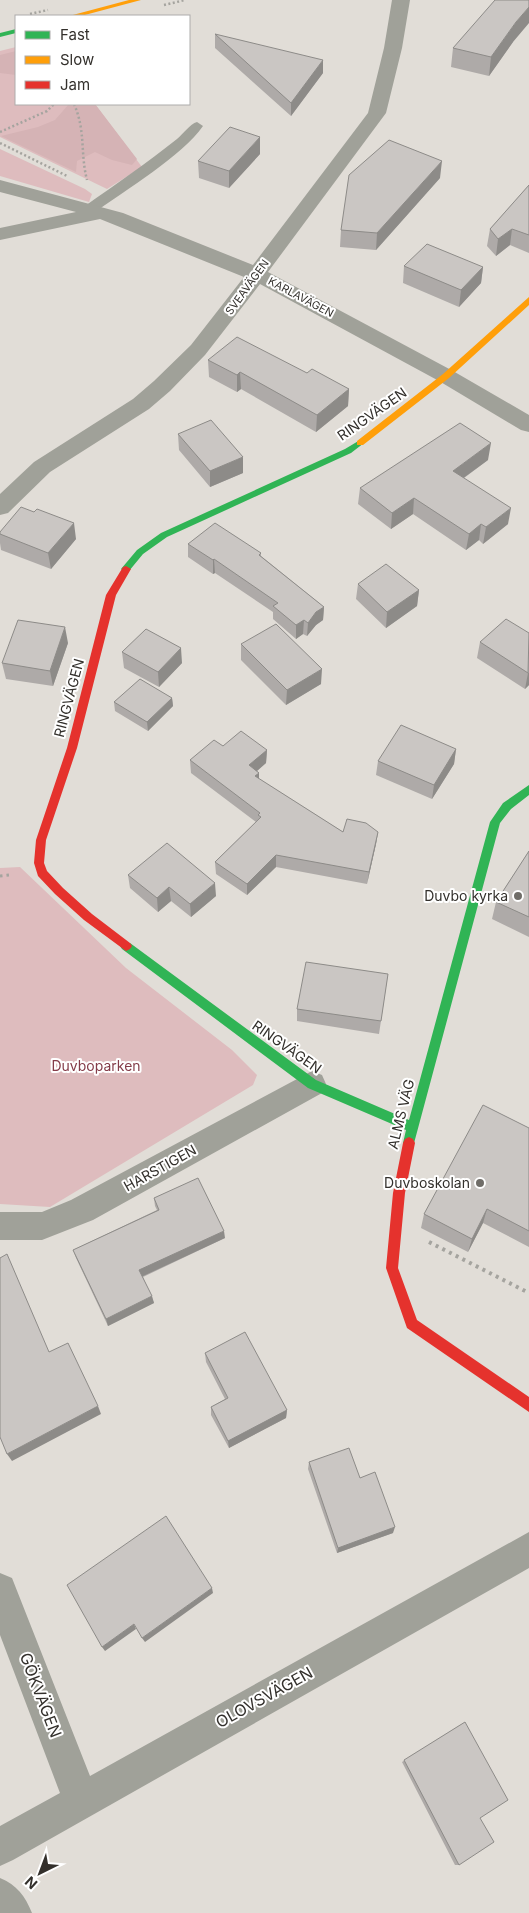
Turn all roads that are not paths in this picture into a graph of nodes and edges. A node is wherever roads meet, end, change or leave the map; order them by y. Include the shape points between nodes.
1 (138, 0) edge
2 (401, 0) edge
3 (77, 15) edge
4 (15, 31) edge
5 (0, 35) edge
6 (197, 126) dead end
7 (0, 186) edge
8 (97, 211) junction
9 (0, 234) edge
10 (256, 274) junction
11 (529, 300) edge
12 (446, 376) junction
13 (529, 425) edge
14 (0, 507) edge
15 (529, 789) edge
16 (312, 1084) junction
17 (412, 1127) junction
18 (0, 1226) edge
19 (529, 1405) edge
20 (529, 1549) edge
21 (0, 1590) edge
22 (81, 1800) junction
23 (0, 1847) edge
24 (0, 1897) edge
25 (13, 1913) edge

1 - 3 street
2 - 10 street, SVEAVÄGEN via 377,113
4 - 5 street
6 - 8 lane via 192,134
7 - 8 street, KARLAVÄGEN
8 - 9 street
8 - 10 street, KARLAVÄGEN
10 - 12 street, KARLAVÄGEN
10 - 14 street, SVEAVÄGEN via 198,350 162,386 141,404 42,467
11 - 12 street, RINGVÄGEN
12 - 13 street, KARLAVÄGEN
12 - 16 street, RINGVÄGEN via 407,409 348,451 164,535 128,565 111,595 72,748 41,840 42,873 59,891 170,980
15 - 17 street, ALMS VÄG via 507,806 495,822
16 - 17 street, RINGVÄGEN
16 - 18 street, HARSTIGEN via 82,1210 42,1226
17 - 19 street, ALMS VÄG via 399,1193 392,1268 412,1324
20 - 22 street, OLOVSVÄGEN
21 - 22 street, GÖKVÄGEN
22 - 23 street, OLOVSVÄGEN
24 - 25 street

